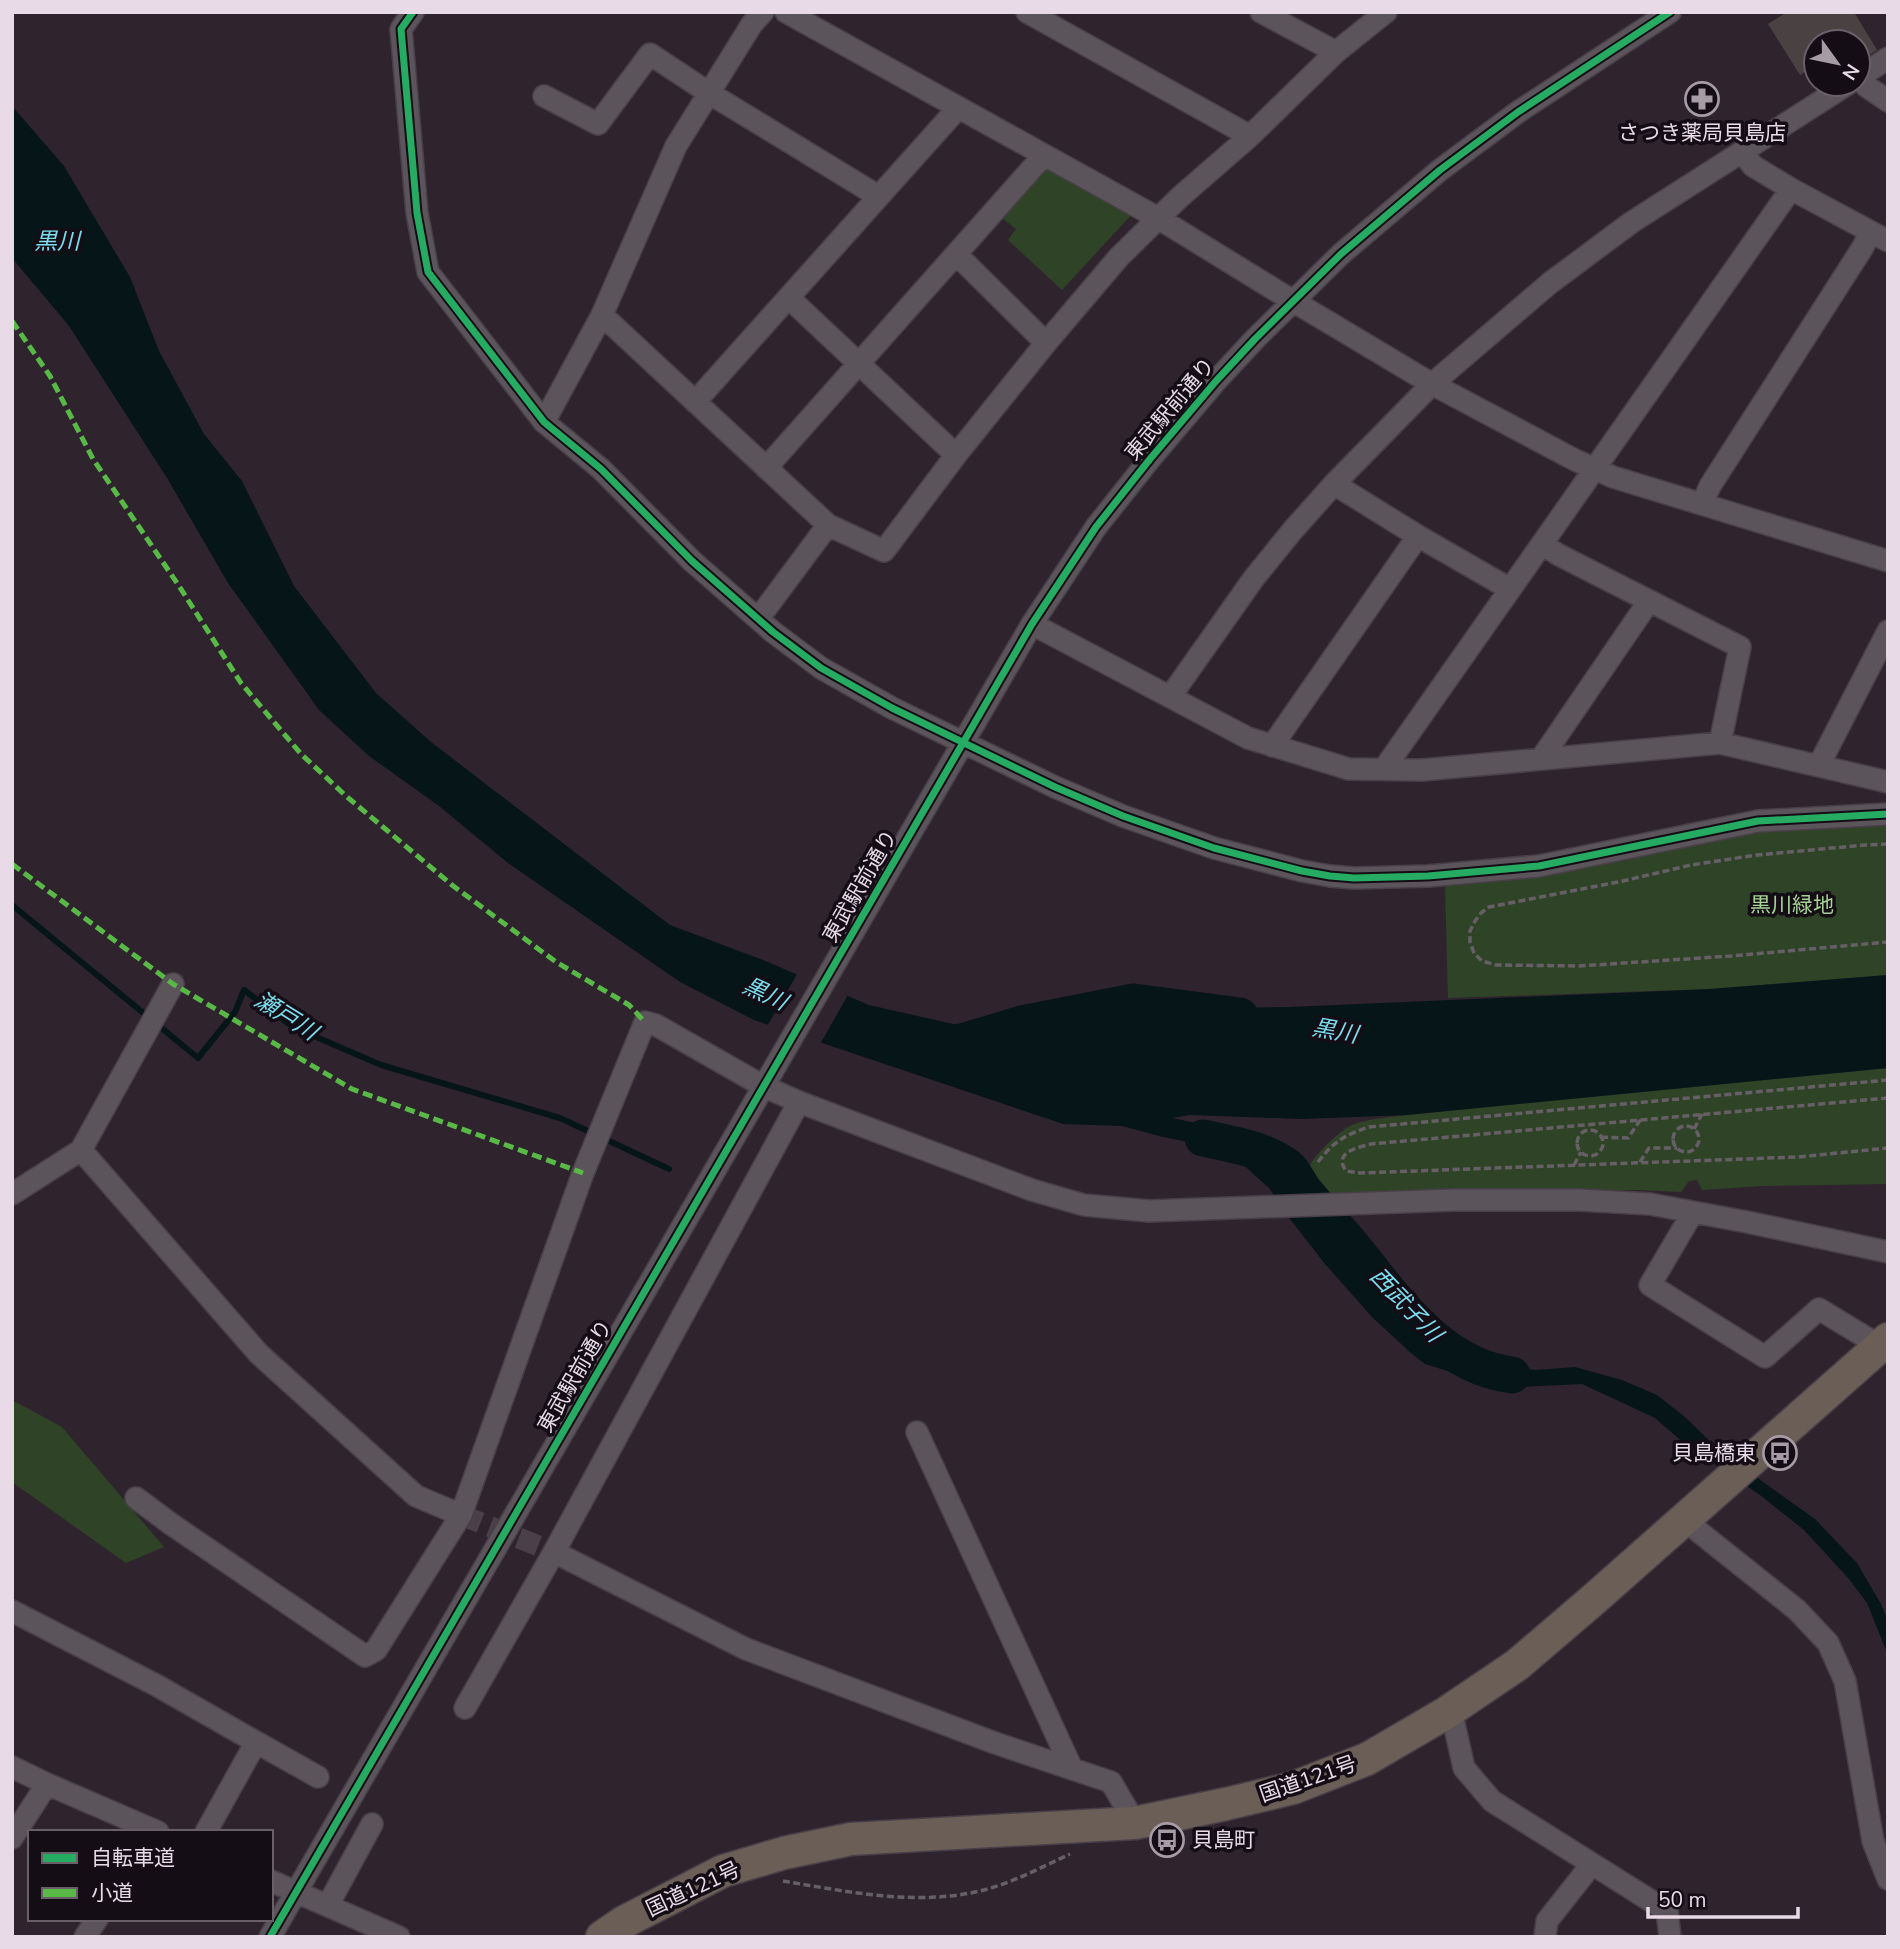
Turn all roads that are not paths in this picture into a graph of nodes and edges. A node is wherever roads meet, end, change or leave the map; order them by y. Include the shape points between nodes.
1 (413, 12) edge
2 (763, 12) edge
3 (786, 12) edge
4 (1027, 12) edge
5 (1261, 12) edge
6 (1386, 12) edge
7 (1670, 12) edge
8 (1336, 52) junction
9 (1888, 58) edge
10 (1872, 69) edge
11 (1872, 90) edge
12 (709, 93) junction
13 (544, 96) dead end
14 (1826, 98) edge
15 (1888, 101) edge
16 (958, 107) junction
17 (1250, 136) junction
18 (1741, 152) junction
19 (1044, 155) junction
20 (1791, 189) junction
21 (878, 196) junction
22 (1158, 218) junction
23 (1879, 237) edge
24 (957, 255) junction
25 (789, 298) junction
26 (1293, 301) junction
27 (602, 315) junction
28 (1046, 343) junction
29 (860, 365) junction
30 (1432, 384) junction
31 (695, 402) junction
32 (544, 422) junction
33 (956, 455) junction
34 (766, 468) junction
35 (1594, 469) junction
36 (1334, 484) junction
37 (1702, 504) junction
38 (828, 524) junction
39 (1418, 536) junction
40 (1542, 544) junction
41 (1888, 561) edge
42 (1510, 589) junction
43 (1649, 601) junction
44 (758, 619) junction
45 (1032, 624) junction
46 (1888, 631) edge
47 (1170, 697) junction
48 (1720, 743) junction
49 (1272, 746) junction
50 (959, 749) junction
51 (1541, 759) junction
52 (1819, 765) junction
53 (1384, 769) junction
54 (1888, 782) edge
55 (1888, 814) edge
56 (173, 984) dead end
57 (767, 1079) junction
58 (799, 1102) junction
59 (80, 1150) junction
60 (12, 1195) edge
61 (1693, 1212) junction
62 (1888, 1252) edge
63 (1884, 1343) edge
64 (917, 1432) dead end
65 (136, 1498) dead end
66 (461, 1515) junction
67 (1683, 1519) junction
68 (554, 1552) junction
69 (14, 1615) edge
70 (465, 1708) dead end
71 (1451, 1710) junction
72 (256, 1742) junction
73 (12, 1767) edge
74 (1072, 1769) junction
75 (318, 1777) dead end
76 (47, 1784) junction
77 (1135, 1823) junction
78 (373, 1824) dead end
79 (154, 1830) edge
80 (207, 1830) edge
81 (12, 1838) edge
82 (1592, 1864) junction
83 (1888, 1879) edge
84 (273, 1882) edge
85 (297, 1892) junction
86 (328, 1905) junction
87 (96, 1921) edge
88 (85, 1937) edge
89 (270, 1937) edge
90 (399, 1937) edge
91 (602, 1937) edge
92 (1545, 1937) edge
93 (1670, 1937) edge

1 - 32 street via 401,29 417,212 428,272
2 - 12 street
3 - 16 street
4 - 17 street
5 - 8 street
6 - 8 street
7 - 26 street, 東武駅前通り via 1518,112 1440,170
8 - 17 street
9 - 10 street
11 - 15 street
12 - 13 street via 649,54 598,124
12 - 21 street
12 - 27 street via 676,146
14 - 18 street
16 - 19 street
16 - 21 street
17 - 22 street
18 - 20 street via 1753,166
18 - 30 street via 1591,252
19 - 22 street
19 - 24 street
20 - 23 street
20 - 35 street
21 - 25 street
22 - 26 street
22 - 28 street
23 - 37 street via 1863,247
24 - 28 street
24 - 29 street
25 - 29 street
25 - 31 street
26 - 30 street
26 - 45 street, 東武駅前通り via 1150,459 1096,527
27 - 31 street
27 - 32 street
28 - 33 street
29 - 33 street
29 - 34 street
30 - 35 street
30 - 36 street
31 - 34 street
32 - 44 street via 601,469 692,561
33 - 38 street via 884,551
34 - 38 street
35 - 37 street
35 - 40 street
36 - 39 street
36 - 47 street via 1254,578
37 - 41 street
38 - 44 street
39 - 42 street
39 - 49 street
40 - 42 street
40 - 43 street
42 - 53 street
43 - 48 street via 1740,646
43 - 51 street
44 - 50 street via 821,668
45 - 47 street
45 - 50 street, 東武駅前通り
46 - 52 street
47 - 49 street
48 - 51 street
48 - 52 street
49 - 53 street via 1349,769
50 - 55 street via 1214,848 1302,871 1354,878 1539,866 1758,821
50 - 57 street, 東武駅前通り
51 - 53 street
52 - 54 street
56 - 59 street
57 - 58 street
57 - 66 street via 645,1022 583,1173
57 - 85 street, 東武駅前通り
58 - 61 street via 1083,1206 1149,1211 1579,1200
58 - 68 street
59 - 60 street
59 - 66 street via 259,1354 416,1496
61 - 62 street
61 - 63 street via 1650,1285 1765,1357 1819,1309
63 - 67 highway, 国道121号
64 - 74 street
65 - 66 street via 365,1656 376,1650
67 - 71 highway, 国道121号 via 1517,1665
67 - 83 street via 1797,1610 1828,1643 1845,1681 1873,1841
68 - 70 street
68 - 74 street via 746,1649
69 - 72 street via 156,1685
71 - 77 highway, 国道121号 via 1367,1759 1293,1788
71 - 82 street via 1464,1768 1492,1801
72 - 75 street
72 - 80 street
73 - 76 street
74 - 77 street via 1111,1782
76 - 79 street
76 - 81 street
77 - 91 highway, 国道121号 via 851,1839 723,1871
78 - 86 street
82 - 92 street via 1547,1921
82 - 93 street via 1667,1911
84 - 85 street
85 - 86 street
85 - 89 street, 東武駅前通り
86 - 90 street
87 - 88 street

